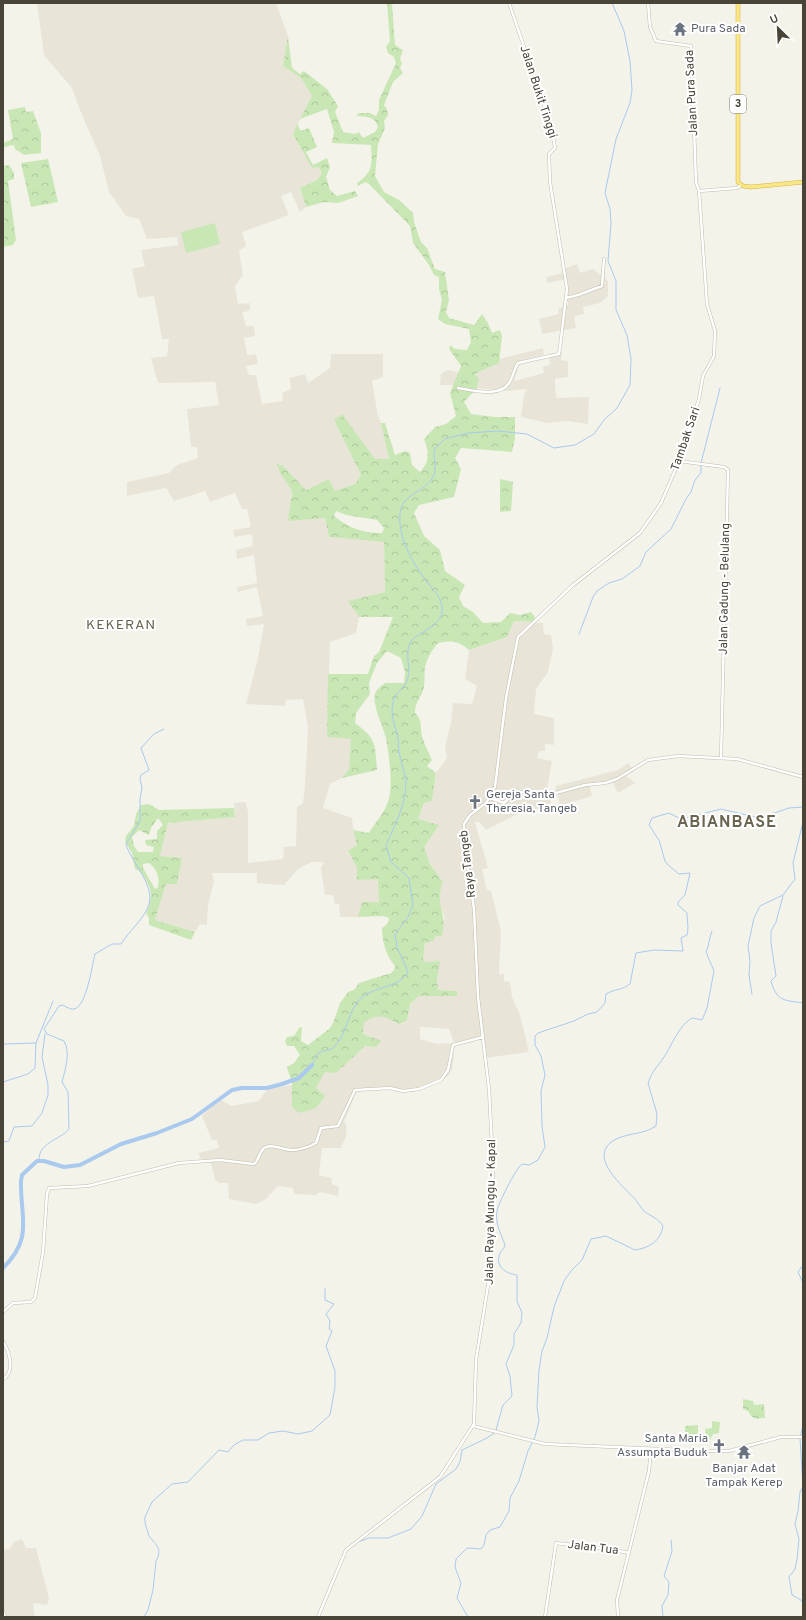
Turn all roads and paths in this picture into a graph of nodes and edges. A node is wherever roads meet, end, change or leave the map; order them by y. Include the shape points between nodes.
1 (509, 3) edge
2 (648, 3) edge
3 (738, 3) edge
4 (803, 182) edge
5 (741, 185) junction
6 (699, 191) junction
7 (604, 259) dead end
8 (566, 298) junction
9 (458, 388) dead end
10 (680, 461) junction
11 (552, 605) joint
12 (721, 758) junction
13 (803, 777) edge
14 (490, 798) junction
15 (483, 1037) junction
16 (486, 1056) joint
17 (3, 1312) edge
18 (3, 1341) edge
19 (3, 1379) edge
20 (473, 1426) junction
21 (803, 1437) edge
22 (651, 1449) junction
23 (630, 1553) junction
24 (3, 1611) edge
25 (5, 1617) edge
26 (318, 1617) edge
27 (545, 1617) edge
28 (618, 1617) edge

1 - 8 street, Jalan Bukit Tinggi via 555,140 555,148 549,154 549,177 565,275
2 - 6 street, Jalan Pura Sada via 650,27 656,41 691,46 696,182
3 - 5 highway, 3 via 737,176
4 - 5 highway
5 - 6 street via 737,188
6 - 10 street, Tambak Sari via 706,292 714,329 714,356 703,376 699,399
7 - 8 street via 602,286
8 - 9 street, Jalan Bukit Tinggi via 558,354 518,363 509,384 502,390 493,392
10 - 11 street, Tambak Sari via 661,503 640,533 582,577
10 - 12 street, Jalan Gadung - Belulang via 724,467 728,472
11 - 14 street, Raya Tangeb via 520,633 517,639 505,703 496,780
12 - 13 street via 737,759
12 - 14 street via 660,757 648,760 617,779 605,783 585,785 552,794 515,792 504,803
14 - 15 street, Raya Tangeb via 467,818 463,829 474,909 478,997
15 - 16 street, Raya Tangeb
15 - 17 street via 453,1045 448,1070 439,1081 403,1091 390,1088 354,1090 339,1125 321,1128 316,1143 309,1146 291,1150 267,1146 254,1164 220,1160 179,1163 88,1186 49,1188 46,1194 44,1247 35,1298 31,1302 13,1303
16 - 20 street, Jalan Raya Munggu - Kapal via 492,1140 492,1251 489,1289 476,1360
18 - 19 street via 8,1352 10,1368 8,1375
20 - 22 street via 540,1443
20 - 26 street via 440,1477 346,1550
21 - 22 street via 782,1437 729,1451
22 - 23 street via 649,1471
23 - 27 street, Jalan Tua via 603,1547 556,1543
23 - 28 street via 617,1600
24 - 25 street

